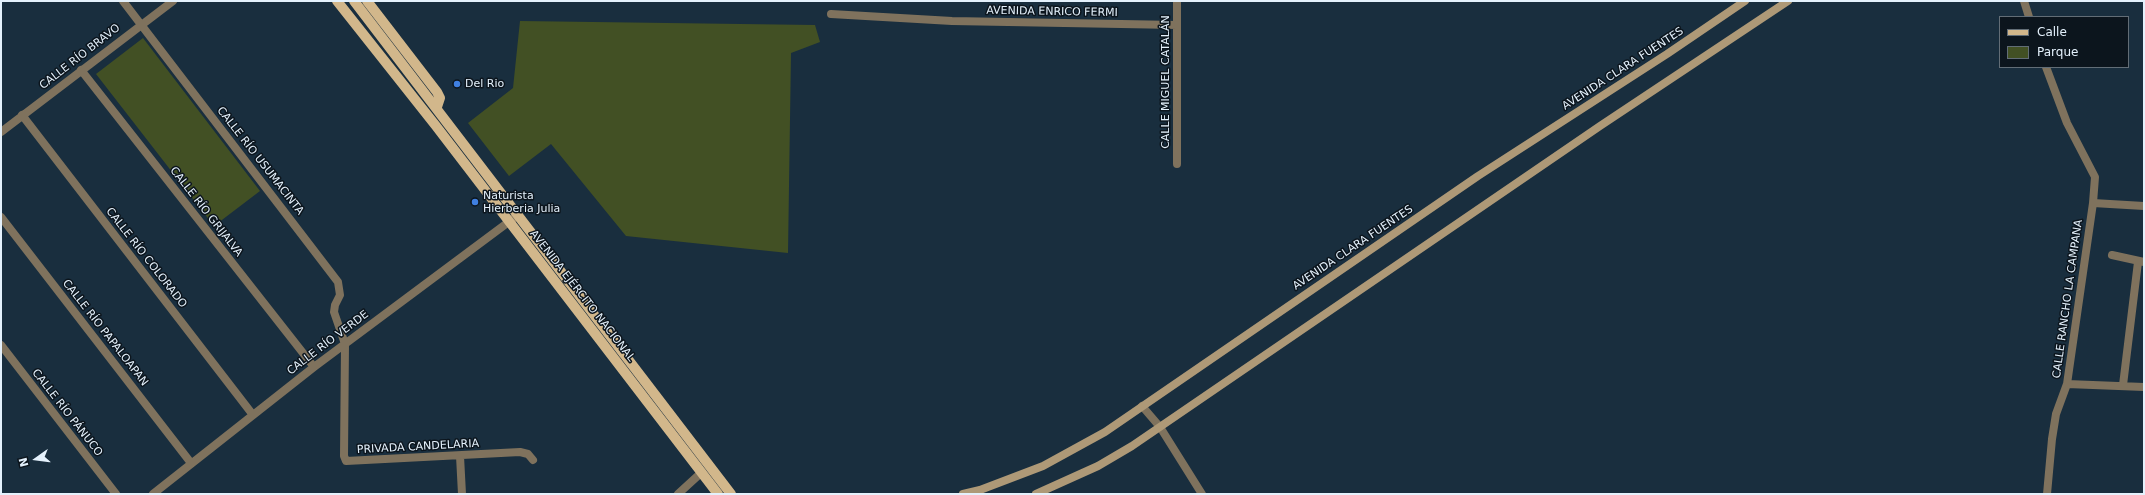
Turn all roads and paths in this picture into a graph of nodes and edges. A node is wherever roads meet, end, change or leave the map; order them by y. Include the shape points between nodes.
1 (123, 1) edge
2 (173, 1) edge
3 (337, 1) edge
4 (367, 1) edge
5 (1177, 1) edge
6 (1744, 1) edge
7 (1788, 1) edge
8 (2024, 1) edge
9 (354, 2) edge
10 (832, 14) dead end
11 (2029, 16) edge
12 (140, 24) junction
13 (1177, 25) junction
14 (2046, 68) edge
15 (81, 70) junction
16 (437, 107) junction
17 (22, 115) junction
18 (1, 132) edge
19 (1177, 164) dead end
20 (2093, 203) junction
21 (2144, 206) edge
22 (518, 215) junction
23 (1, 217) edge
24 (510, 221) junction
25 (2112, 255) dead end
26 (2141, 262) edge
27 (345, 344) junction
28 (1, 345) edge
29 (314, 367) junction
30 (2067, 384) junction
31 (2124, 385) junction
32 (2144, 387) edge
33 (1142, 406) junction
34 (253, 415) junction
35 (1160, 427) junction
36 (460, 456) junction
37 (533, 460) dead end
38 (191, 463) junction
39 (702, 472) junction
40 (116, 494) edge
41 (153, 494) edge
42 (462, 494) edge
43 (678, 494) edge
44 (718, 494) edge
45 (731, 494) edge
46 (963, 494) edge
47 (1036, 494) edge
48 (1202, 494) edge
49 (2047, 494) edge

1 - 12 street, CALLE RÍO USUMACINTA
2 - 12 street, CALLE RÍO BRAVO
3 - 24 main road, AVENIDA EJÉRCITO NACIONAL
4 - 16 main road via 437,92 440,98
5 - 13 street, CALLE MIGUEL CATALÁN
6 - 33 street, AVENIDA CLARA FUENTES via 1478,176
7 - 35 street
8 - 11 street
9 - 16 main road, AVENIDA EJÉRCITO NACIONAL
10 - 13 street, AVENIDA ENRICO FERMI via 952,21
12 - 15 street, CALLE RÍO BRAVO
12 - 27 street, CALLE RÍO USUMACINTA via 334,276 341,288 334,312
13 - 19 street, CALLE MIGUEL CATALÁN
14 - 20 street, CALLE RANCHO LA CAMPANA via 2067,124 2095,177
15 - 17 street, CALLE RÍO BRAVO
15 - 29 street, CALLE RÍO GRIJALVA
16 - 22 main road, AVENIDA EJÉRCITO NACIONAL
17 - 18 street, CALLE RÍO BRAVO
17 - 34 street, CALLE RÍO COLORADO
20 - 21 street
20 - 30 street, CALLE RANCHO LA CAMPANA
22 - 24 street, CALLE RÍO VERDE
22 - 45 main road, AVENIDA EJÉRCITO NACIONAL
23 - 38 street, CALLE RÍO PAPALOAPAN
24 - 27 street, CALLE RÍO VERDE
24 - 39 main road, AVENIDA EJÉRCITO NACIONAL
25 - 26 street
26 - 31 street
27 - 29 street, CALLE RÍO VERDE
27 - 36 street, PRIVADA CANDELARIA via 346,461
28 - 40 street, CALLE RÍO PÁNUCO
29 - 34 street, CALLE RÍO VERDE
30 - 31 street
30 - 49 street, CALLE RANCHO LA CAMPANA via 2058,409 2052,439
31 - 32 street
33 - 35 street
33 - 46 street, AVENIDA CLARA FUENTES via 1105,432 1066,454 1018,476
34 - 38 street, CALLE RÍO VERDE
35 - 47 street via 1098,466
35 - 48 street
36 - 37 street, PRIVADA CANDELARIA via 520,452 528,454
36 - 42 street
38 - 41 street, CALLE RÍO VERDE
39 - 43 street
39 - 44 main road, AVENIDA EJÉRCITO NACIONAL

